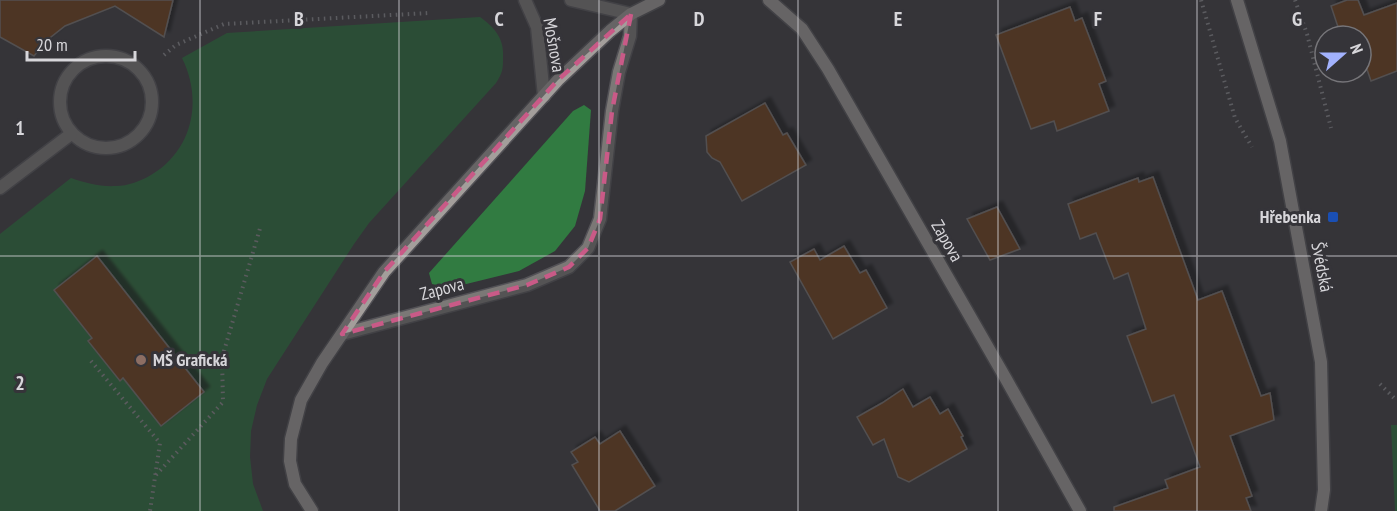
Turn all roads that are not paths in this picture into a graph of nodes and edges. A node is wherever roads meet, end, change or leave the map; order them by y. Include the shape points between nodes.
1 (525, 0) edge
2 (571, 0) edge
3 (659, 0) edge
4 (769, 0) edge
5 (1237, 0) edge
6 (631, 14) junction
7 (544, 96) junction
8 (71, 134) junction
9 (0, 188) edge
10 (342, 334) junction
11 (312, 511) edge
12 (1080, 511) edge
13 (1322, 511) edge

1 - 7 street, Mošnova via 537,27
2 - 6 street, Mošnova
3 - 6 street
4 - 12 street, Zapova via 802,29 828,69
5 - 13 street, Švédská via 1280,141 1321,362
6 - 7 street
6 - 10 street, Zapova via 630,36 612,111 600,219 588,248 569,267 527,285
7 - 10 street via 384,272
8 - 8 street via 59,108 65,79 74,68 100,56 115,56 142,73 150,87 152,103 149,118 136,138 115,148 99,149
8 - 9 street
10 - 11 street via 301,400 291,439 290,461 296,483

